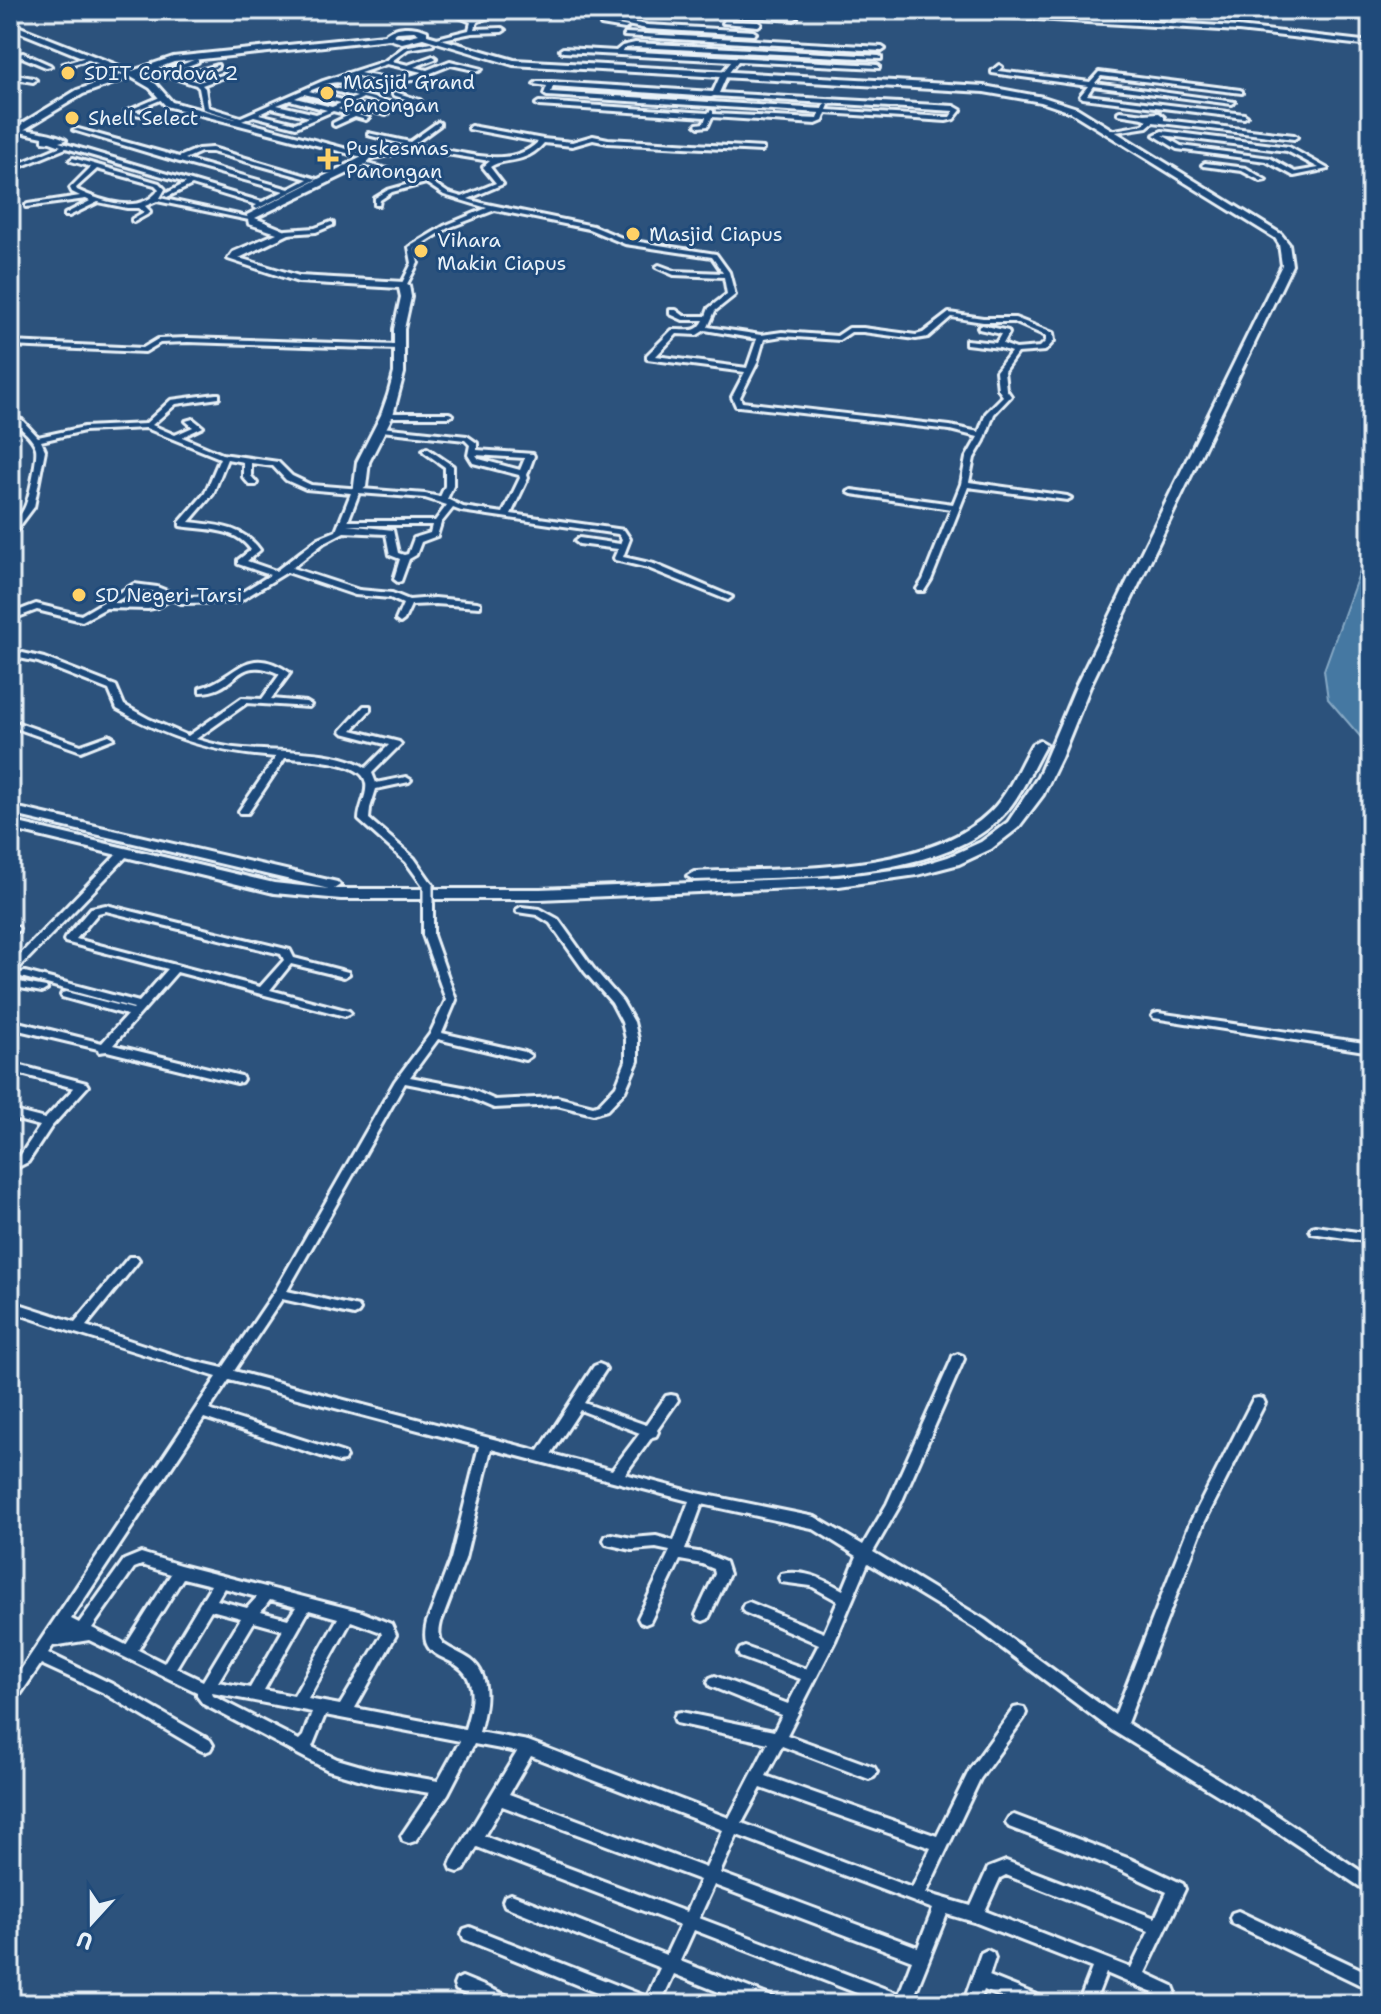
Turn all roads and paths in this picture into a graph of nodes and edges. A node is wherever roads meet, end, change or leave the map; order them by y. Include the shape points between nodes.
1 (447, 10) edge
2 (500, 10) edge
3 (590, 10) edge
4 (617, 10) edge
5 (917, 10) edge
6 (1093, 11) edge
7 (1159, 13) dead end
8 (610, 14) junction
9 (736, 15) dead end
10 (756, 16) junction
11 (794, 18) dead end
12 (1103, 19) junction
13 (474, 21) junction
14 (619, 22) dead end
15 (725, 22) dead end
16 (1158, 23) junction
17 (755, 24) junction
18 (10, 25) edge
19 (630, 28) dead end
20 (674, 29) junction
21 (502, 30) dead end
22 (472, 31) junction
23 (626, 35) dead end
24 (669, 37) junction
25 (744, 39) junction
26 (433, 42) junction
27 (1371, 44) edge
28 (847, 47) junction
29 (882, 49) dead end
30 (563, 50) dead end
31 (738, 50) junction
32 (617, 53) junction
33 (397, 55) junction
34 (843, 56) junction
35 (10, 58) edge
36 (89, 58) junction
37 (433, 58) dead end
38 (879, 58) dead end
39 (412, 59) dead end
40 (734, 59) junction
41 (196, 61) dead end
42 (387, 62) junction
43 (66, 64) dead end
44 (839, 65) junction
45 (48, 66) dead end
46 (216, 66) dead end
47 (369, 67) junction
48 (409, 67) junction
49 (877, 67) dead end
50 (999, 67) dead end
51 (10, 68) edge
52 (436, 69) junction
53 (479, 69) dead end
54 (156, 71) dead end
55 (428, 72) junction
56 (22, 73) dead end
57 (165, 73) junction
58 (231, 73) dead end
59 (353, 73) junction
60 (451, 73) dead end
61 (129, 74) junction
62 (10, 76) edge
63 (181, 78) junction
64 (413, 78) junction
65 (333, 79) junction
66 (33, 80) dead end
67 (198, 84) junction
68 (537, 84) dead end
69 (551, 84) junction
70 (720, 84) junction
71 (1176, 84) junction
72 (318, 85) junction
73 (1091, 85) junction
74 (362, 86) dead end
75 (304, 92) junction
76 (1240, 92) dead end
77 (395, 94) dead end
78 (1169, 94) junction
79 (558, 95) junction
80 (363, 96) junction
81 (162, 98) junction
82 (289, 98) junction
83 (827, 101) junction
84 (1232, 102) dead end
85 (348, 103) junction
86 (539, 104) dead end
87 (711, 104) junction
88 (552, 105) junction
89 (272, 106) junction
90 (404, 106) junction
91 (1161, 106) junction
92 (413, 109) dead end
93 (332, 110) junction
94 (824, 111) junction
95 (254, 113) junction
96 (386, 113) dead end
97 (1120, 113) dead end
98 (143, 115) dead end
99 (355, 115) junction
100 (706, 115) junction
101 (316, 116) junction
102 (1244, 116) dead end
103 (366, 118) dead end
104 (1157, 118) junction
105 (238, 120) junction
106 (335, 124) dead end
107 (438, 124) dead end
108 (690, 125) dead end
109 (86, 126) dead end
110 (471, 128) dead end
111 (12, 129) edge
112 (76, 130) junction
113 (1111, 132) junction
114 (1264, 133) junction
115 (370, 134) dead end
116 (1294, 137) dead end
117 (52, 139) junction
118 (543, 141) junction
119 (411, 144) junction
120 (1257, 145) junction
121 (64, 147) junction
122 (761, 149) dead end
123 (401, 151) junction
124 (1250, 157) junction
125 (498, 158) junction
126 (73, 160) dead end
127 (178, 160) junction
128 (365, 160) junction
129 (1205, 165) dead end
130 (13, 168) dead end
131 (94, 168) junction
132 (1244, 169) junction
133 (434, 174) dead end
134 (1263, 180) dead end
135 (426, 181) junction
136 (190, 184) junction
137 (290, 191) junction
138 (88, 198) junction
139 (156, 199) junction
140 (462, 199) junction
141 (97, 200) junction
142 (262, 204) junction
143 (377, 204) dead end
144 (28, 206) dead end
145 (140, 206) junction
146 (494, 208) junction
147 (67, 215) dead end
148 (246, 215) junction
149 (134, 220) dead end
150 (331, 224) dead end
151 (286, 232) junction
152 (659, 267) dead end
153 (726, 275) junction
154 (404, 285) junction
155 (673, 312) dead end
156 (707, 318) junction
157 (982, 327) dead end
158 (704, 328) junction
159 (761, 337) junction
160 (969, 342) dead end
161 (10, 344) edge
162 (1000, 346) junction
163 (398, 347) junction
164 (1015, 351) junction
165 (749, 370) junction
166 (216, 396) dead end
167 (387, 415) junction
168 (449, 415) dead end
169 (10, 419) edge
170 (190, 421) dead end
171 (147, 426) junction
172 (381, 429) junction
173 (980, 435) junction
174 (176, 437) junction
175 (36, 440) junction
176 (427, 450) dead end
177 (472, 452) junction
178 (224, 457) junction
179 (247, 460) junction
180 (523, 474) junction
181 (253, 483) dead end
182 (965, 484) junction
183 (355, 492) junction
184 (852, 492) dead end
185 (1067, 498) dead end
186 (447, 503) junction
187 (954, 507) junction
188 (506, 515) junction
189 (437, 523) junction
190 (546, 523) junction
191 (343, 526) junction
192 (10, 533) edge
193 (540, 535) dead end
194 (579, 541) dead end
195 (622, 547) junction
196 (405, 558) junction
197 (286, 569) junction
198 (275, 574) junction
199 (398, 579) dead end
200 (921, 589) dead end
201 (169, 596) junction
202 (728, 597) dead end
203 (408, 603) junction
204 (105, 605) junction
205 (477, 605) dead end
206 (10, 617) edge
207 (400, 620) dead end
208 (10, 653) edge
209 (203, 690) dead end
210 (266, 700) junction
211 (306, 705) dead end
212 (367, 708) dead end
213 (10, 723) edge
214 (109, 738) dead end
215 (189, 739) junction
216 (1039, 744) dead end
217 (283, 754) junction
218 (367, 773) junction
219 (406, 780) dead end
220 (372, 787) junction
221 (1005, 802) junction
222 (1027, 807) junction
223 (10, 810) edge
224 (244, 811) dead end
225 (10, 825) edge
226 (136, 840) junction
227 (124, 853) junction
228 (521, 910) dead end
229 (289, 960) junction
230 (12, 966) edge
231 (174, 969) junction
232 (344, 974) dead end
233 (18, 983) edge
234 (263, 991) junction
235 (138, 1010) junction
236 (345, 1013) dead end
237 (1158, 1016) dead end
238 (10, 1024) edge
239 (435, 1035) junction
240 (1371, 1048) edge
241 (103, 1049) junction
242 (525, 1056) dead end
243 (10, 1067) edge
244 (237, 1079) dead end
245 (403, 1079) junction
246 (10, 1114) edge
247 (47, 1124) junction
248 (10, 1167) edge
249 (1316, 1230) dead end
250 (1371, 1238) edge
251 (133, 1260) dead end
252 (279, 1294) junction
253 (10, 1306) edge
254 (354, 1310) dead end
255 (77, 1329) junction
256 (958, 1359) dead end
257 (599, 1369) dead end
258 (226, 1374) junction
259 (671, 1400) dead end
260 (1258, 1403) dead end
261 (585, 1408) dead end
262 (201, 1412) junction
263 (651, 1432) junction
264 (486, 1443) junction
265 (339, 1457) dead end
266 (542, 1458) junction
267 (616, 1476) junction
268 (697, 1498) junction
269 (611, 1540) dead end
270 (678, 1551) junction
271 (865, 1554) junction
272 (180, 1571) junction
273 (786, 1578) dead end
274 (220, 1583) junction
275 (267, 1594) junction
276 (846, 1599) junction
277 (207, 1603) junction
278 (304, 1605) junction
279 (749, 1608) dead end
280 (251, 1614) junction
281 (347, 1615) junction
282 (703, 1615) dead end
283 (645, 1618) dead end
284 (62, 1621) junction
285 (291, 1626) junction
286 (88, 1632) junction
287 (51, 1640) junction
288 (828, 1641) junction
289 (130, 1651) junction
290 (745, 1653) dead end
291 (39, 1656) junction
292 (167, 1670) junction
293 (810, 1676) junction
294 (715, 1682) dead end
295 (206, 1688) junction
296 (254, 1694) junction
297 (10, 1698) edge
298 (299, 1701) junction
299 (321, 1707) junction
300 (345, 1711) junction
301 (792, 1712) junction
302 (1019, 1713) dead end
303 (681, 1718) dead end
304 (1118, 1726) junction
305 (471, 1736) junction
306 (779, 1739) junction
307 (205, 1745) dead end
308 (528, 1748) junction
309 (301, 1749) junction
310 (869, 1772) dead end
311 (758, 1780) junction
312 (443, 1789) junction
313 (500, 1798) junction
314 (1014, 1822) dead end
315 (733, 1826) junction
316 (409, 1836) dead end
317 (474, 1839) junction
318 (939, 1844) junction
319 (458, 1865) dead end
320 (713, 1876) junction
321 (1371, 1887) edge
322 (916, 1897) junction
323 (511, 1901) dead end
324 (942, 1906) junction
325 (975, 1915) junction
326 (1238, 1918) dead end
327 (691, 1922) junction
328 (1159, 1927) junction
329 (470, 1934) dead end
330 (922, 1956) junction
331 (987, 1958) dead end
332 (669, 1965) junction
333 (1101, 1966) junction
334 (1135, 1977) junction
335 (979, 1980) junction
336 (1371, 1982) edge
337 (462, 1985) dead end
338 (1167, 1991) dead end
339 (903, 2003) edge
340 (507, 2004) edge
341 (644, 2004) edge
342 (652, 2004) edge
343 (769, 2004) edge
344 (971, 2004) edge
345 (1038, 2004) edge
346 (1086, 2004) edge

1 - 13 street
2 - 13 street
3 - 8 street
4 - 8 street
5 - 12 street
6 - 12 street
7 - 16 street
8 - 19 street via 614,16 603,24
9 - 10 street
10 - 11 street
10 - 17 street
12 - 16 street
13 - 22 street
14 - 20 street
15 - 17 street
16 - 27 street
17 - 25 street
18 - 36 street
20 - 24 street
20 - 25 street
21 - 22 street
22 - 26 street
23 - 24 street
24 - 25 street
25 - 28 street
25 - 31 street
26 - 33 street
26 - 61 street via 419,38 422,31 410,29 388,36 184,57
26 - 70 street via 508,65
28 - 29 street
28 - 34 street
30 - 32 street
31 - 32 street via 630,45
31 - 34 street
31 - 40 street
32 - 40 street
33 - 39 street
33 - 42 street
34 - 38 street
34 - 44 street
35 - 45 street via 23,55
36 - 43 street
36 - 61 street
37 - 48 street
40 - 44 street
40 - 70 street
41 - 57 street
42 - 47 street
42 - 48 street
44 - 49 street
46 - 63 street
47 - 59 street
47 - 64 street
48 - 55 street
50 - 73 street via 994,72
51 - 56 street
52 - 53 street via 453,63
52 - 55 street
52 - 60 street
54 - 57 street
55 - 64 street
57 - 63 street
58 - 67 street
59 - 64 street via 383,81
59 - 65 street
61 - 81 street via 153,86
61 - 111 street via 67,89
62 - 66 street
63 - 67 street
65 - 72 street
65 - 74 street
67 - 105 street via 205,108
68 - 69 street
69 - 70 street
69 - 79 street via 547,94
70 - 83 street
70 - 87 street
70 - 113 street via 1005,92 1060,105
71 - 73 street via 1099,74
71 - 76 street
71 - 78 street
72 - 75 street
72 - 80 street
73 - 78 street
73 - 91 street via 1083,96
75 - 82 street
75 - 85 street
77 - 90 street via 419,99
78 - 84 street
78 - 91 street
79 - 87 street
79 - 88 street
80 - 85 street
80 - 90 street
81 - 98 street via 128,112
81 - 105 street
82 - 89 street
82 - 93 street
83 - 94 street
83 - 94 street via 957,109 948,119
85 - 93 street
85 - 96 street
86 - 88 street
87 - 94 street
87 - 100 street
88 - 100 street
89 - 95 street
89 - 101 street
90 - 92 street
91 - 102 street
91 - 104 street
93 - 99 street
93 - 101 street
94 - 100 street via 816,122
95 - 101 street via 296,125
95 - 105 street
97 - 104 street
99 - 103 street
99 - 106 street
100 - 108 street via 706,125
104 - 113 street via 1145,126
104 - 114 street
105 - 128 street
107 - 119 street
109 - 112 street
110 - 118 street
111 - 117 street
112 - 117 street
112 - 127 street
113 - 222 street via 1264,225 1284,244 1288,260 1084,684 1060,748
114 - 116 street
114 - 120 street
115 - 119 street
117 - 121 street
118 - 122 street via 572,144 593,138
118 - 125 street via 523,154
119 - 123 street
120 - 124 street
120 - 124 street via 1289,149 1325,169 1294,174 1268,159
120 - 124 street via 1157,135 1179,148
121 - 130 street
121 - 136 street
123 - 125 street via 433,149
123 - 128 street
124 - 132 street
125 - 140 street via 486,167 500,184
126 - 131 street
127 - 137 street
127 - 137 street via 206,149 314,179
128 - 135 street
128 - 148 street
129 - 132 street
131 - 138 street via 73,189
131 - 139 street via 157,184 162,189
132 - 134 street
133 - 135 street
135 - 140 street
135 - 143 street via 385,193
136 - 142 street
136 - 148 street via 167,195
137 - 142 street
138 - 141 street
138 - 144 street
139 - 145 street
139 - 148 street
140 - 146 street
141 - 145 street
141 - 147 street
142 - 148 street
145 - 149 street via 148,212
146 - 153 street via 582,225 625,242 714,255
146 - 154 street via 411,248 415,263
148 - 151 street via 252,222
150 - 151 street
151 - 154 street via 233,259 305,280
152 - 153 street via 674,273
153 - 156 street via 731,295
154 - 163 street
155 - 156 street via 683,318
156 - 158 street
157 - 162 street via 1005,333
158 - 159 street
158 - 165 street via 675,332 650,357
159 - 164 street via 839,338 849,330 920,336 949,315 1019,321 1051,337 1040,350
159 - 165 street
160 - 162 street
161 - 163 street via 145,350 160,340 188,340
162 - 164 street
163 - 167 street via 399,373
164 - 173 street via 1000,373 1007,396 992,409
165 - 173 street via 736,397 741,404
166 - 171 street via 171,403
167 - 168 street
167 - 172 street
169 - 175 street
170 - 174 street via 199,427
171 - 174 street
171 - 175 street via 84,429
172 - 177 street via 467,438 474,445
172 - 183 street via 363,462
173 - 182 street
174 - 178 street
175 - 192 street via 41,450 33,499
176 - 186 street via 449,466
177 - 180 street via 478,462
177 - 180 street via 530,456
178 - 179 street
178 - 198 street via 209,494 183,524 236,532 256,550 241,562
179 - 181 street via 247,477
179 - 183 street via 275,464 309,487
180 - 188 street
182 - 185 street
182 - 187 street
183 - 186 street
183 - 191 street
184 - 187 street
186 - 188 street
186 - 189 street
187 - 200 street
188 - 190 street
189 - 191 street
189 - 196 street via 434,534 417,540 412,555
190 - 193 street
190 - 195 street via 621,532 626,539
191 - 196 street via 390,532 394,555
191 - 197 street
194 - 195 street
195 - 202 street via 618,558
196 - 199 street
197 - 198 street
197 - 203 street
198 - 201 street via 235,600
201 - 204 street via 150,607
201 - 204 street via 134,587
203 - 205 street
203 - 207 street
204 - 206 street via 78,618 27,608
208 - 215 street via 113,688 120,707
209 - 210 street via 216,688 249,664 285,673
210 - 211 street
210 - 215 street via 245,700
212 - 218 street via 346,731 396,744
213 - 214 street via 81,748
215 - 217 street via 231,751
216 - 221 street
217 - 218 street
217 - 224 street
218 - 220 street
219 - 220 street
220 - 239 street, bridge via 364,820 410,860 428,885 428,935 451,1000
221 - 222 street
221 - 226 street via 993,817 955,840 882,863 542,886 330,885
222 - 227 street via 994,838 946,862 860,880 540,894 357,895 274,888
223 - 226 street
225 - 227 street
226 - 227 street
227 - 230 street
228 - 245 street via 540,912 554,921 617,1001 632,1039 632,1061 621,1088 593,1110 557,1101 494,1104 464,1091
229 - 231 street via 286,952 106,908 95,910 69,940
229 - 232 street
229 - 234 street
230 - 233 street via 23,969
231 - 234 street
231 - 235 street
233 - 235 street
234 - 236 street
235 - 241 street
237 - 240 street
238 - 241 street
239 - 242 street
239 - 245 street
241 - 244 street
243 - 247 street via 82,1086
245 - 252 street
246 - 247 street
247 - 248 street via 24,1159
249 - 250 street
251 - 255 street
252 - 254 street
252 - 258 street
253 - 255 street
255 - 258 street
256 - 271 street via 893,1505
257 - 266 street
258 - 262 street
258 - 264 street
259 - 263 street
260 - 304 street via 1197,1523
261 - 263 street
262 - 265 street
262 - 284 street
263 - 267 street
264 - 266 street
264 - 305 street via 432,1638 436,1646 471,1667 476,1677 477,1713
266 - 267 street
267 - 268 street
268 - 270 street
268 - 271 street via 801,1518
269 - 270 street via 656,1542
270 - 282 street via 720,1566 722,1574
270 - 283 street
271 - 276 street
271 - 304 street via 980,1624
272 - 274 street
272 - 286 street via 141,1559 129,1564
272 - 289 street
273 - 276 street via 814,1581
274 - 275 street
274 - 277 street
275 - 278 street
275 - 280 street
276 - 288 street
277 - 280 street
277 - 292 street
278 - 281 street
278 - 285 street
279 - 288 street
280 - 285 street
280 - 295 street
281 - 298 street
281 - 300 street via 386,1628 389,1635
284 - 286 street
284 - 287 street
285 - 296 street
286 - 287 street
286 - 289 street
287 - 291 street
288 - 293 street
289 - 292 street
290 - 293 street
291 - 297 street
291 - 307 street
292 - 295 street
293 - 301 street
294 - 301 street
295 - 296 street
295 - 309 street via 208,1700
296 - 298 street
298 - 299 street
299 - 300 street
299 - 309 street
300 - 305 street
301 - 306 street
302 - 318 street via 975,1774
303 - 306 street
304 - 321 street
305 - 308 street
305 - 312 street
306 - 310 street
306 - 311 street
308 - 313 street
308 - 315 street
309 - 312 street via 375,1777
311 - 315 street
311 - 318 street
312 - 316 street
313 - 317 street
313 - 320 street
314 - 328 street via 1177,1889
315 - 320 street
315 - 322 street
317 - 319 street
317 - 327 street
318 - 322 street
320 - 327 street
320 - 330 street
322 - 324 street
323 - 332 street
324 - 325 street
324 - 330 street
325 - 328 street via 994,1873 1006,1868
325 - 333 street
326 - 336 street
327 - 332 street
327 - 339 street
328 - 334 street
329 - 341 street
330 - 339 street
331 - 335 street
332 - 342 street
332 - 343 street
333 - 334 street
333 - 346 street
334 - 338 street
335 - 344 street
335 - 345 street
337 - 340 street

